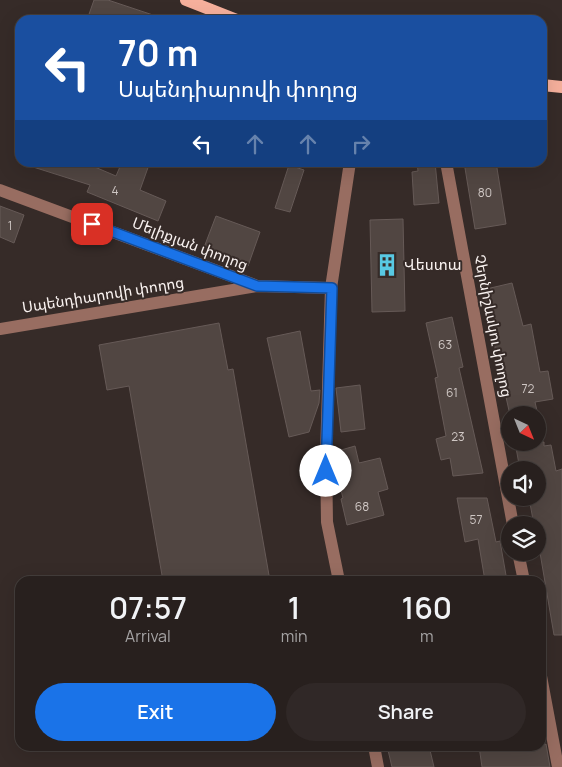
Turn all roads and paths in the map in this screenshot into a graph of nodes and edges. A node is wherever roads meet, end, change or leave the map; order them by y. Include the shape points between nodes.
1 (186, 0) edge
2 (225, 15) edge
3 (547, 86) edge
4 (562, 87) edge
5 (349, 167) edge
6 (447, 167) edge
7 (0, 190) edge
8 (257, 286) junction
9 (332, 288) junction
10 (0, 329) edge
11 (511, 516) edge
12 (520, 561) edge
13 (338, 576) edge
14 (523, 576) edge
15 (546, 703) edge
16 (375, 751) edge
17 (378, 767) edge
18 (558, 767) edge

1 - 2 main road
3 - 4 main road
5 - 9 street
6 - 11 street, Չերնիշևսկու փողոց
7 - 8 street, Մելիքյան փողոց
8 - 9 street, Սպենդիարովի փողոց
8 - 10 street, Սպենդիարովի փողոց
9 - 13 street via 326,522
12 - 14 street
15 - 18 street
16 - 17 street

